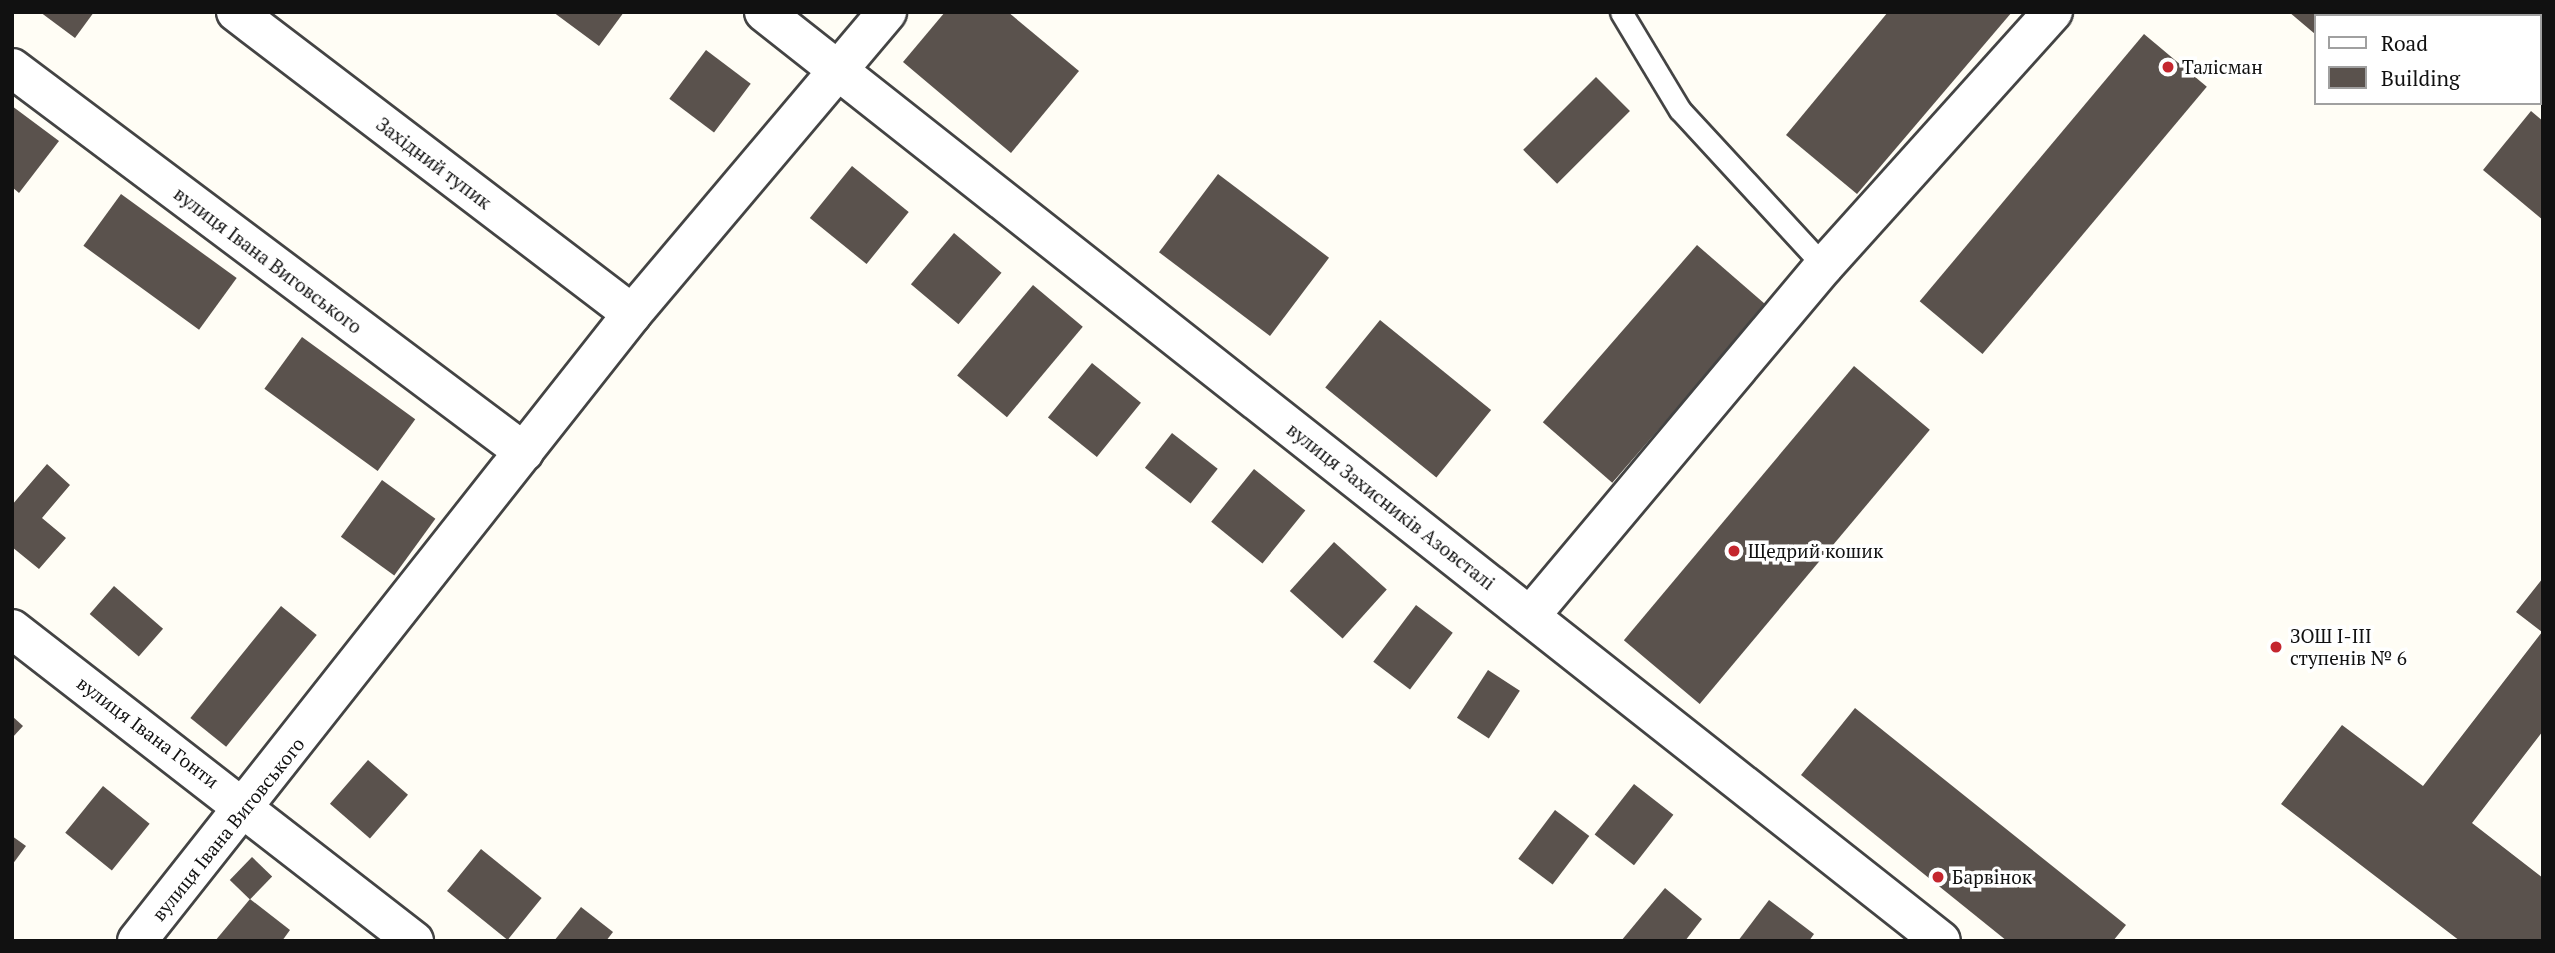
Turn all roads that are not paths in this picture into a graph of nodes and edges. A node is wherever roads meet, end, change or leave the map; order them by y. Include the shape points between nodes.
1 (236, 12) edge
2 (764, 12) edge
3 (887, 12) edge
4 (1621, 12) edge
5 (2053, 12) edge
6 (12, 68) edge
7 (840, 72) junction
8 (1824, 266) junction
9 (632, 314) junction
10 (524, 452) junction
11 (1530, 616) junction
12 (12, 629) edge
13 (248, 807) junction
14 (137, 941) edge
15 (414, 941) edge
16 (1941, 941) edge

1 - 9 street, Західний тупик
2 - 7 street, вулиця Захисників Азовсталі
3 - 7 street
4 - 8 lane via 1680,110
5 - 8 street
6 - 10 street, вулиця Івана Виговського
7 - 9 street, вулиця Івана Виговського
7 - 11 street, вулиця Захисників Азовсталі
8 - 11 street
9 - 10 street, вулиця Івана Виговського
10 - 13 street, вулиця Івана Виговського
11 - 16 street, вулиця Захисників Азовсталі
12 - 13 street, вулиця Івана Гонти
13 - 14 street, вулиця Івана Виговського
13 - 15 street, вулиця Івана Гонти

